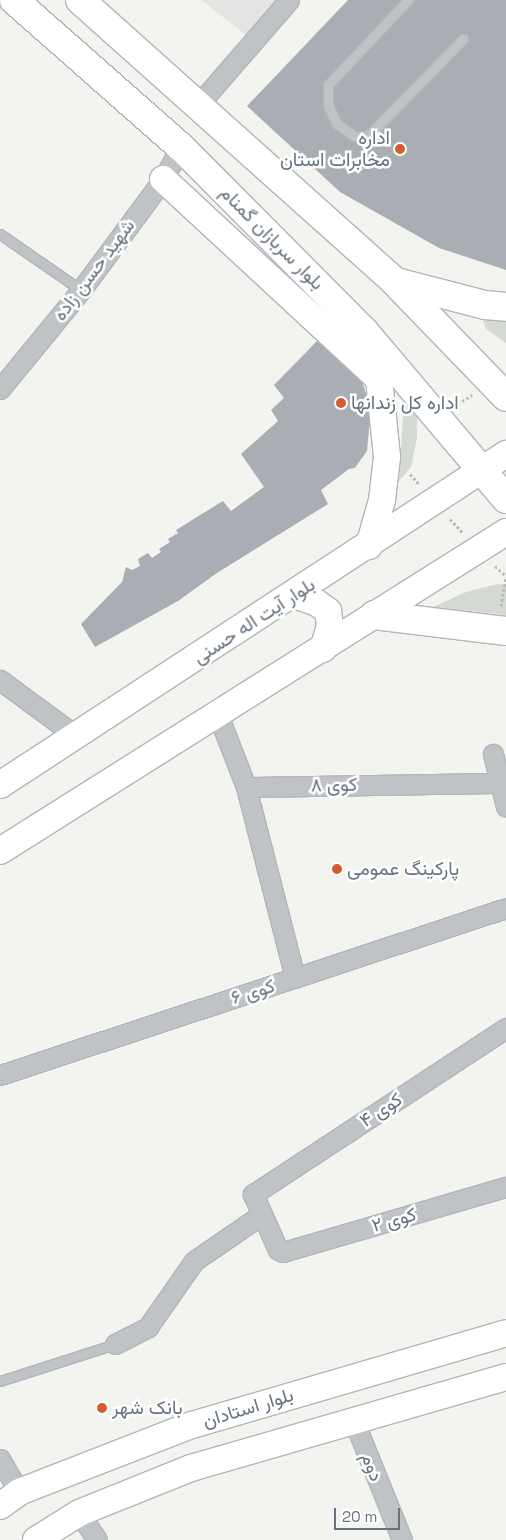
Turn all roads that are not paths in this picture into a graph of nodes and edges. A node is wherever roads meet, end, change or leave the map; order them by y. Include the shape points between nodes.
1 (14, 0) edge
2 (80, 0) edge
3 (289, 0) edge
4 (408, 0) edge
5 (463, 39) dead end
6 (198, 105) junction
7 (181, 147) junction
8 (163, 179) junction
9 (0, 234) edge
10 (394, 281) junction
11 (81, 290) junction
12 (506, 307) edge
13 (364, 331) junction
14 (379, 379) junction
15 (0, 389) edge
16 (506, 398) edge
17 (506, 454) edge
18 (484, 470) junction
19 (506, 499) edge
20 (506, 532) edge
21 (369, 546) junction
22 (294, 595) junction
23 (374, 615) junction
24 (506, 631) edge
25 (323, 649) junction
26 (0, 680) edge
27 (218, 715) junction
28 (76, 736) junction
29 (493, 754) dead end
30 (500, 783) junction
31 (0, 785) edge
32 (246, 787) junction
33 (506, 806) edge
34 (0, 851) edge
35 (506, 908) edge
36 (295, 978) junction
37 (506, 1028) edge
38 (0, 1075) edge
39 (506, 1187) edge
40 (261, 1215) junction
41 (506, 1333) edge
42 (115, 1344) joint
43 (506, 1377) edge
44 (0, 1381) edge
45 (354, 1421) junction
46 (0, 1459) edge
47 (9, 1499) edge
48 (79, 1513) junction
49 (36, 1540) edge
50 (97, 1540) edge
51 (402, 1540) edge

1 - 7 main road, بلوار سربازان گمنام
2 - 6 main road
3 - 6 street
4 - 5 lane via 328,85 328,105 337,124 354,136 368,136
6 - 10 main road
7 - 8 street, شهید حسن زاده
7 - 13 main road, بلوار سربازان گمنام
8 - 11 street, شهید حسن زاده
8 - 14 main road
9 - 11 lane
10 - 12 main road via 484,305
10 - 16 main road
11 - 15 street, شهید حسن زاده
13 - 14 main road
13 - 18 main road, بلوار سربازان گمنام
14 - 21 main road via 387,457 382,500
17 - 18 main road, بلوار آیت اله حسنی
18 - 19 main road, بلوار سربازان گمنام
18 - 21 main road, بلوار آیت اله حسنی
20 - 23 main road
21 - 22 main road, بلوار آیت اله حسنی
22 - 25 main road via 317,603 328,612 330,626
22 - 28 main road, بلوار آیت اله حسنی
23 - 24 main road
23 - 25 main road
25 - 27 main road
26 - 28 street
27 - 32 street
27 - 34 main road
28 - 31 main road, بلوار آیت اله حسنی
29 - 30 street
30 - 32 street, کوی ۸
30 - 33 street
32 - 36 street
35 - 36 street, کوی ۶
36 - 38 street, کوی ۶
37 - 40 street, کوی ۴ via 253,1194
39 - 40 street, کوی ۲ via 282,1252
40 - 42 street via 194,1261 148,1327
41 - 47 main road, بلوار استادان via 192,1425
42 - 44 lane
43 - 45 main road
45 - 48 main road via 191,1468
45 - 51 street, دوم
46 - 47 street
48 - 49 main road
48 - 50 street

